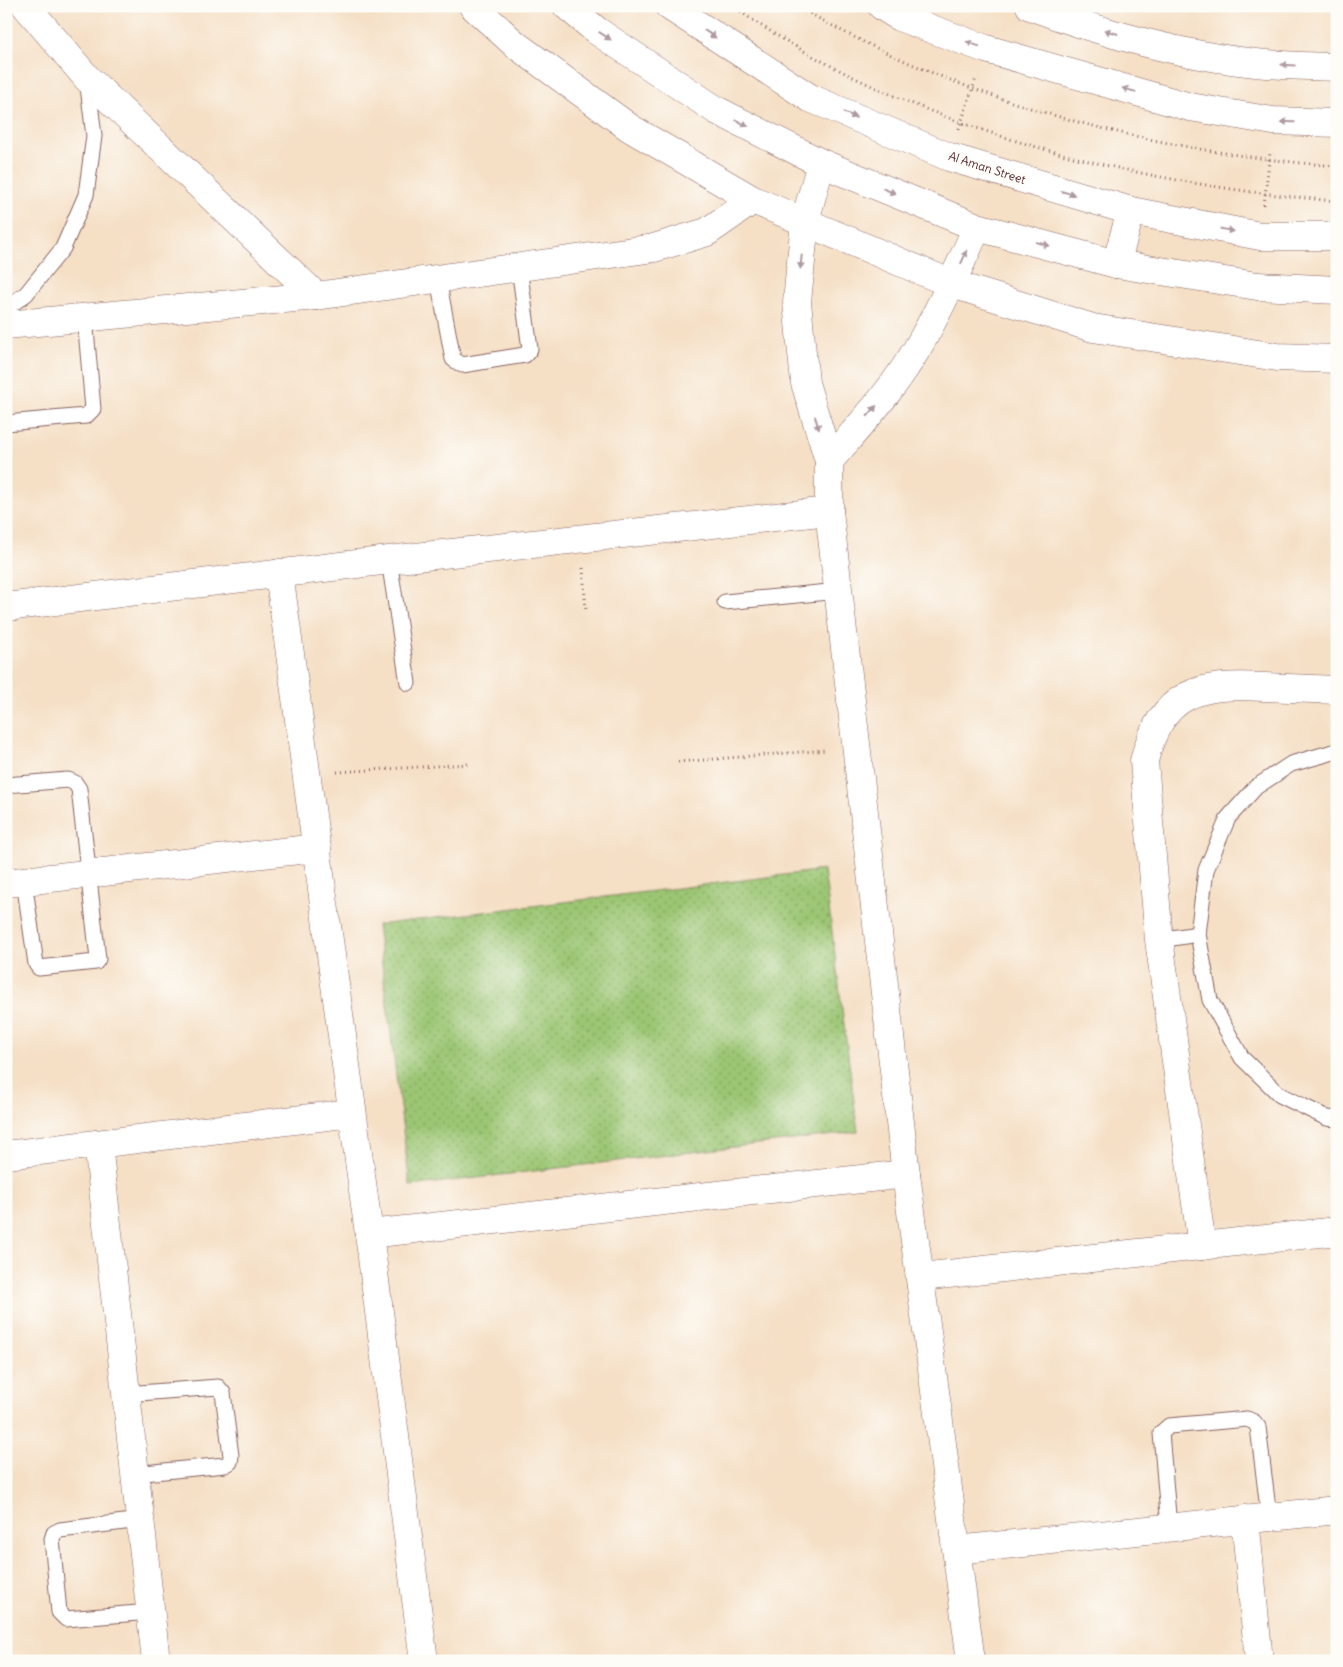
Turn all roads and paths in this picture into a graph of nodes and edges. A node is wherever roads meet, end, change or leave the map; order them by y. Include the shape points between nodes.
1 (26, 6) edge
2 (473, 6) edge
3 (566, 6) edge
4 (669, 6) edge
5 (732, 6) edge
6 (798, 6) edge
7 (882, 6) edge
8 (1030, 6) edge
9 (986, 49) junction
10 (1337, 67) edge
11 (86, 78) junction
12 (973, 87) junction
13 (1274, 121) junction
14 (962, 122) junction
15 (1337, 123) edge
16 (949, 157) junction
17 (1269, 160) junction
18 (821, 163) junction
19 (1337, 166) edge
20 (1265, 195) junction
21 (753, 200) junction
22 (1337, 201) edge
23 (1131, 211) junction
24 (805, 221) junction
25 (977, 227) junction
26 (1260, 236) junction
27 (1337, 236) edge
28 (1116, 264) junction
29 (519, 267) junction
30 (438, 279) junction
31 (952, 284) junction
32 (1337, 290) edge
33 (316, 296) junction
34 (6, 308) edge
35 (85, 318) junction
36 (6, 325) edge
37 (1337, 359) edge
38 (6, 423) edge
39 (829, 461) junction
40 (830, 511) junction
41 (581, 540) junction
42 (389, 560) junction
43 (279, 574) junction
44 (839, 591) junction
45 (725, 602) dead end
46 (6, 607) edge
47 (586, 612) dead end
48 (408, 683) dead end
49 (1337, 690) edge
50 (857, 748) junction
51 (1337, 751) edge
52 (678, 762) dead end
53 (468, 764) dead end
54 (306, 774) junction
55 (6, 785) edge
56 (317, 848) junction
57 (87, 874) junction
58 (15, 882) edge
59 (1198, 934) junction
60 (1160, 940) junction
61 (352, 1113) junction
62 (1337, 1119) edge
63 (98, 1144) junction
64 (6, 1155) edge
65 (906, 1174) junction
66 (1337, 1231) edge
67 (369, 1234) junction
68 (1202, 1246) junction
69 (921, 1277) junction
70 (126, 1394) junction
71 (134, 1474) junction
72 (1337, 1510) edge
73 (1257, 1518) junction
74 (140, 1520) junction
75 (1169, 1527) junction
76 (957, 1550) junction
77 (150, 1612) junction
78 (156, 1661) edge
79 (424, 1661) edge
80 (971, 1661) edge
81 (1259, 1661) edge

1 - 11 street
2 - 21 street via 516,45 630,128
3 -> 18 street via 597,31 716,110
4 -> 16 street, Al Aman Street via 810,98
5 - 14 path via 793,45 848,74
6 - 12 path via 864,41
9 -> 7 street via 899,17
10 -> 8 street via 1256,64 1186,51 1117,34
9 - 12 path
13 -> 9 street via 1190,107
11 - 33 street
11 - 34 lane via 94,136 86,194 63,248 26,294
12 - 14 path
12 - 17 path via 1046,113 1120,134
15 -> 13 street
13 - 17 path
14 - 16 path
14 - 20 path via 1044,148 1127,169
16 -> 23 street, Al Aman Street
17 - 19 path
17 - 20 path
18 - 24 street
18 -> 25 street
20 - 22 path
20 - 26 path
21 - 24 street
21 - 29 street via 707,232 654,248
23 -> 26 street, Al Aman Street
23 - 28 street
24 - 31 street
24 -> 39 street via 797,302 805,383
25 -> 28 street
31 -> 25 street
26 - 27 street, Al Aman Street
28 - 32 street via 1257,286
29 - 30 street
29 - 30 lane via 530,349 525,355 462,365 453,359
30 - 33 street
31 - 37 street via 1093,328 1277,357
39 -> 31 street via 876,408 918,348
33 - 35 street
35 - 36 street
35 - 38 lane via 94,410 91,414
39 - 40 street
40 - 41 street
40 - 44 street
41 - 42 street
41 - 47 path
42 - 43 street
42 - 48 lane
43 - 46 street
43 - 54 street
44 - 45 lane
44 - 50 street
49 - 60 street via 1231,685 1206,688 1182,698 1163,715 1150,737 1144,761
50 - 52 path
50 - 65 street
51 - 59 lane via 1291,764 1256,787 1228,818 1206,870
53 - 54 path
54 - 56 street
55 - 57 lane via 68,780 75,783 79,789
56 - 57 street
56 - 61 street
57 - 58 street
57 - 58 lane via 98,959 93,964 39,968
59 - 60 lane
59 - 62 lane via 1210,1000 1242,1058 1280,1095 1327,1118
60 - 68 street
61 - 63 street
61 - 67 street
63 - 64 street
63 - 70 street
65 - 67 street
65 - 69 street
66 - 68 street
67 - 79 street
68 - 69 street
69 - 76 street
70 - 71 street
70 - 71 lane via 218,1387 223,1393 232,1456 225,1464
71 - 74 street
72 - 73 street
73 - 75 street
73 - 75 lane via 1258,1427 1254,1422 1247,1419 1169,1426 1161,1433
73 - 81 street
74 - 77 street
74 - 77 lane via 54,1533 59,1612 66,1619
75 - 76 street
76 - 80 street
77 - 78 street

